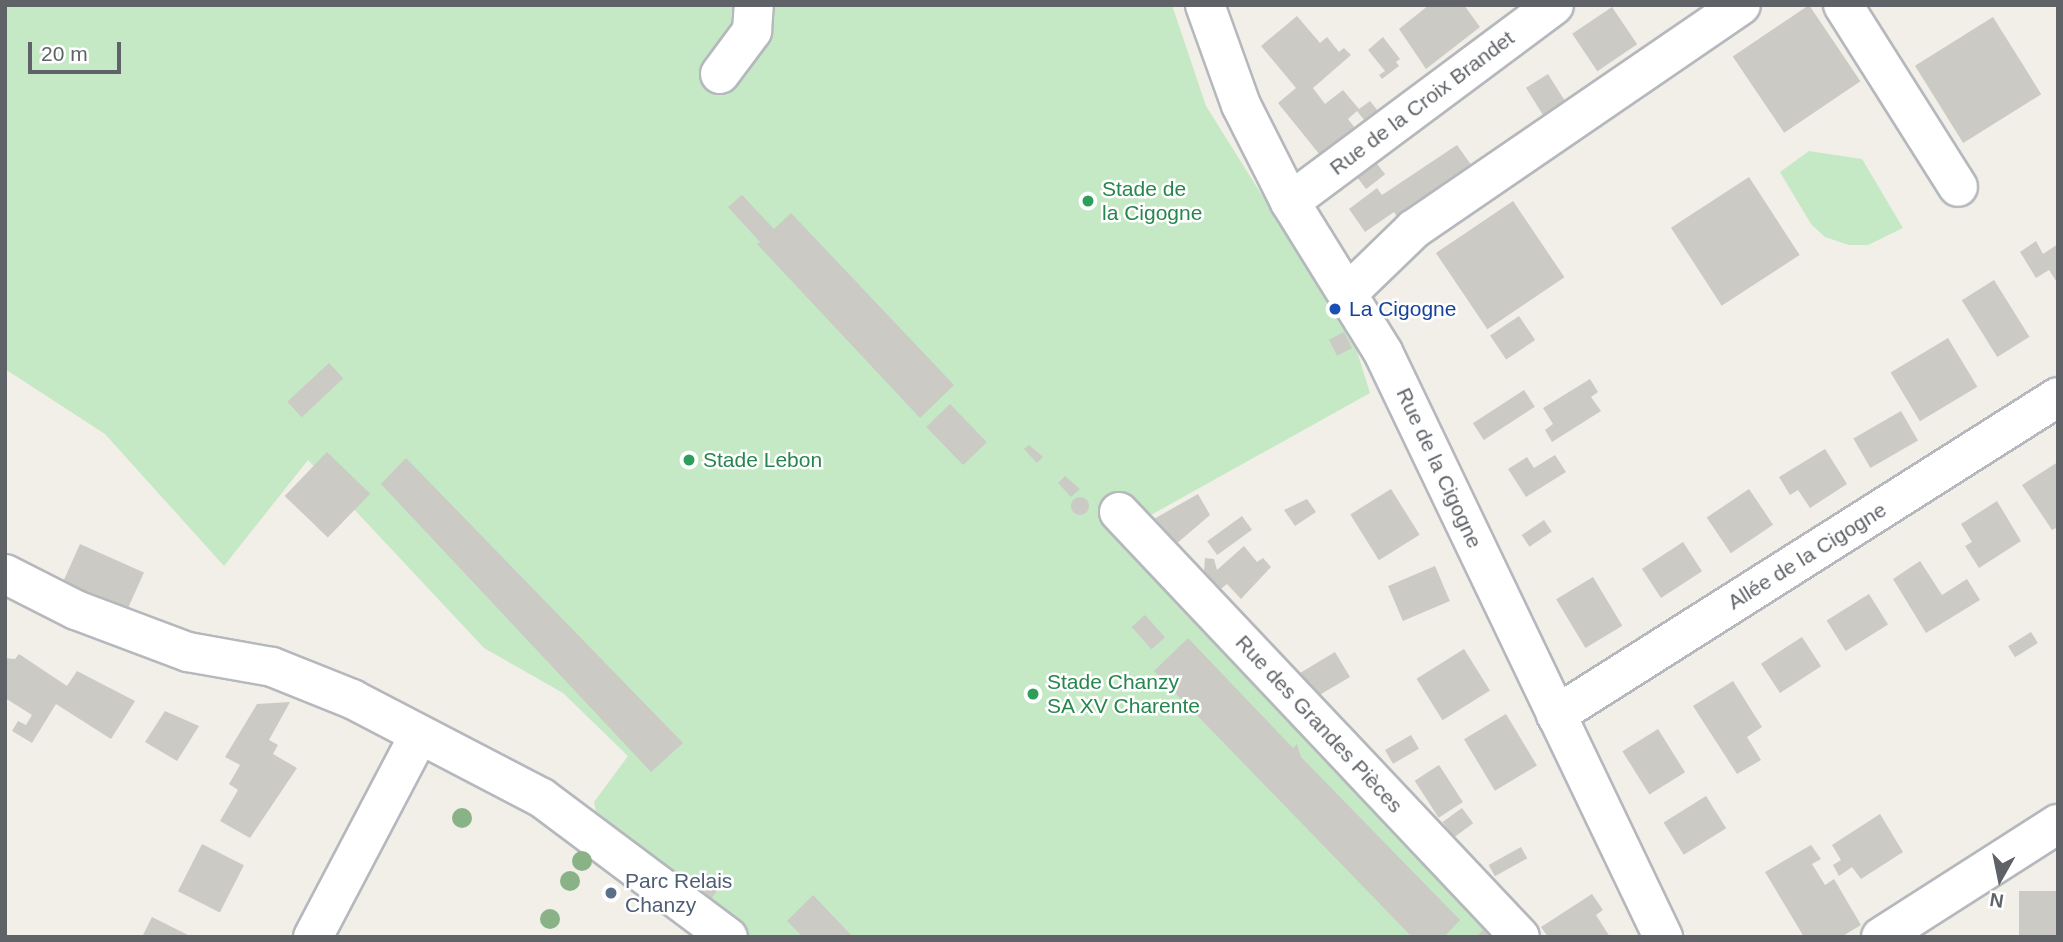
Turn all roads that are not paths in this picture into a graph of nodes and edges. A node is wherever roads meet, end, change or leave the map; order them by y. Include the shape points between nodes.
1 (754, 5) edge
2 (1205, 5) edge
3 (1554, 5) edge
4 (1741, 5) edge
5 (1843, 5) edge
6 (720, 74) dead end
7 (1958, 187) dead end
8 (1290, 202) junction
9 (1348, 293) junction
10 (2058, 397) edge
11 (1119, 512) dead end
12 (5, 574) edge
13 (1556, 715) junction
14 (419, 735) junction
15 (2058, 824) edge
16 (313, 937) edge
17 (728, 937) edge
18 (1520, 937) edge
19 (1662, 937) edge
20 (1881, 937) edge

1 - 6 street via 752,31
2 - 8 street, Rue de la Cigogne via 1241,105
3 - 8 street, Rue de la Croix Brandet
4 - 9 street via 1414,229
5 - 7 street
8 - 9 street, Rue de la Cigogne
9 - 13 street, Rue de la Cigogne via 1394,373
10 - 13 street, Allée de la Cigogne
11 - 18 street, Rue des Grandes Pièces
12 - 14 street via 76,610 188,652 272,667 352,699
13 - 19 street, Rue de la Cigogne
14 - 16 street
14 - 17 street via 542,798
15 - 20 street

